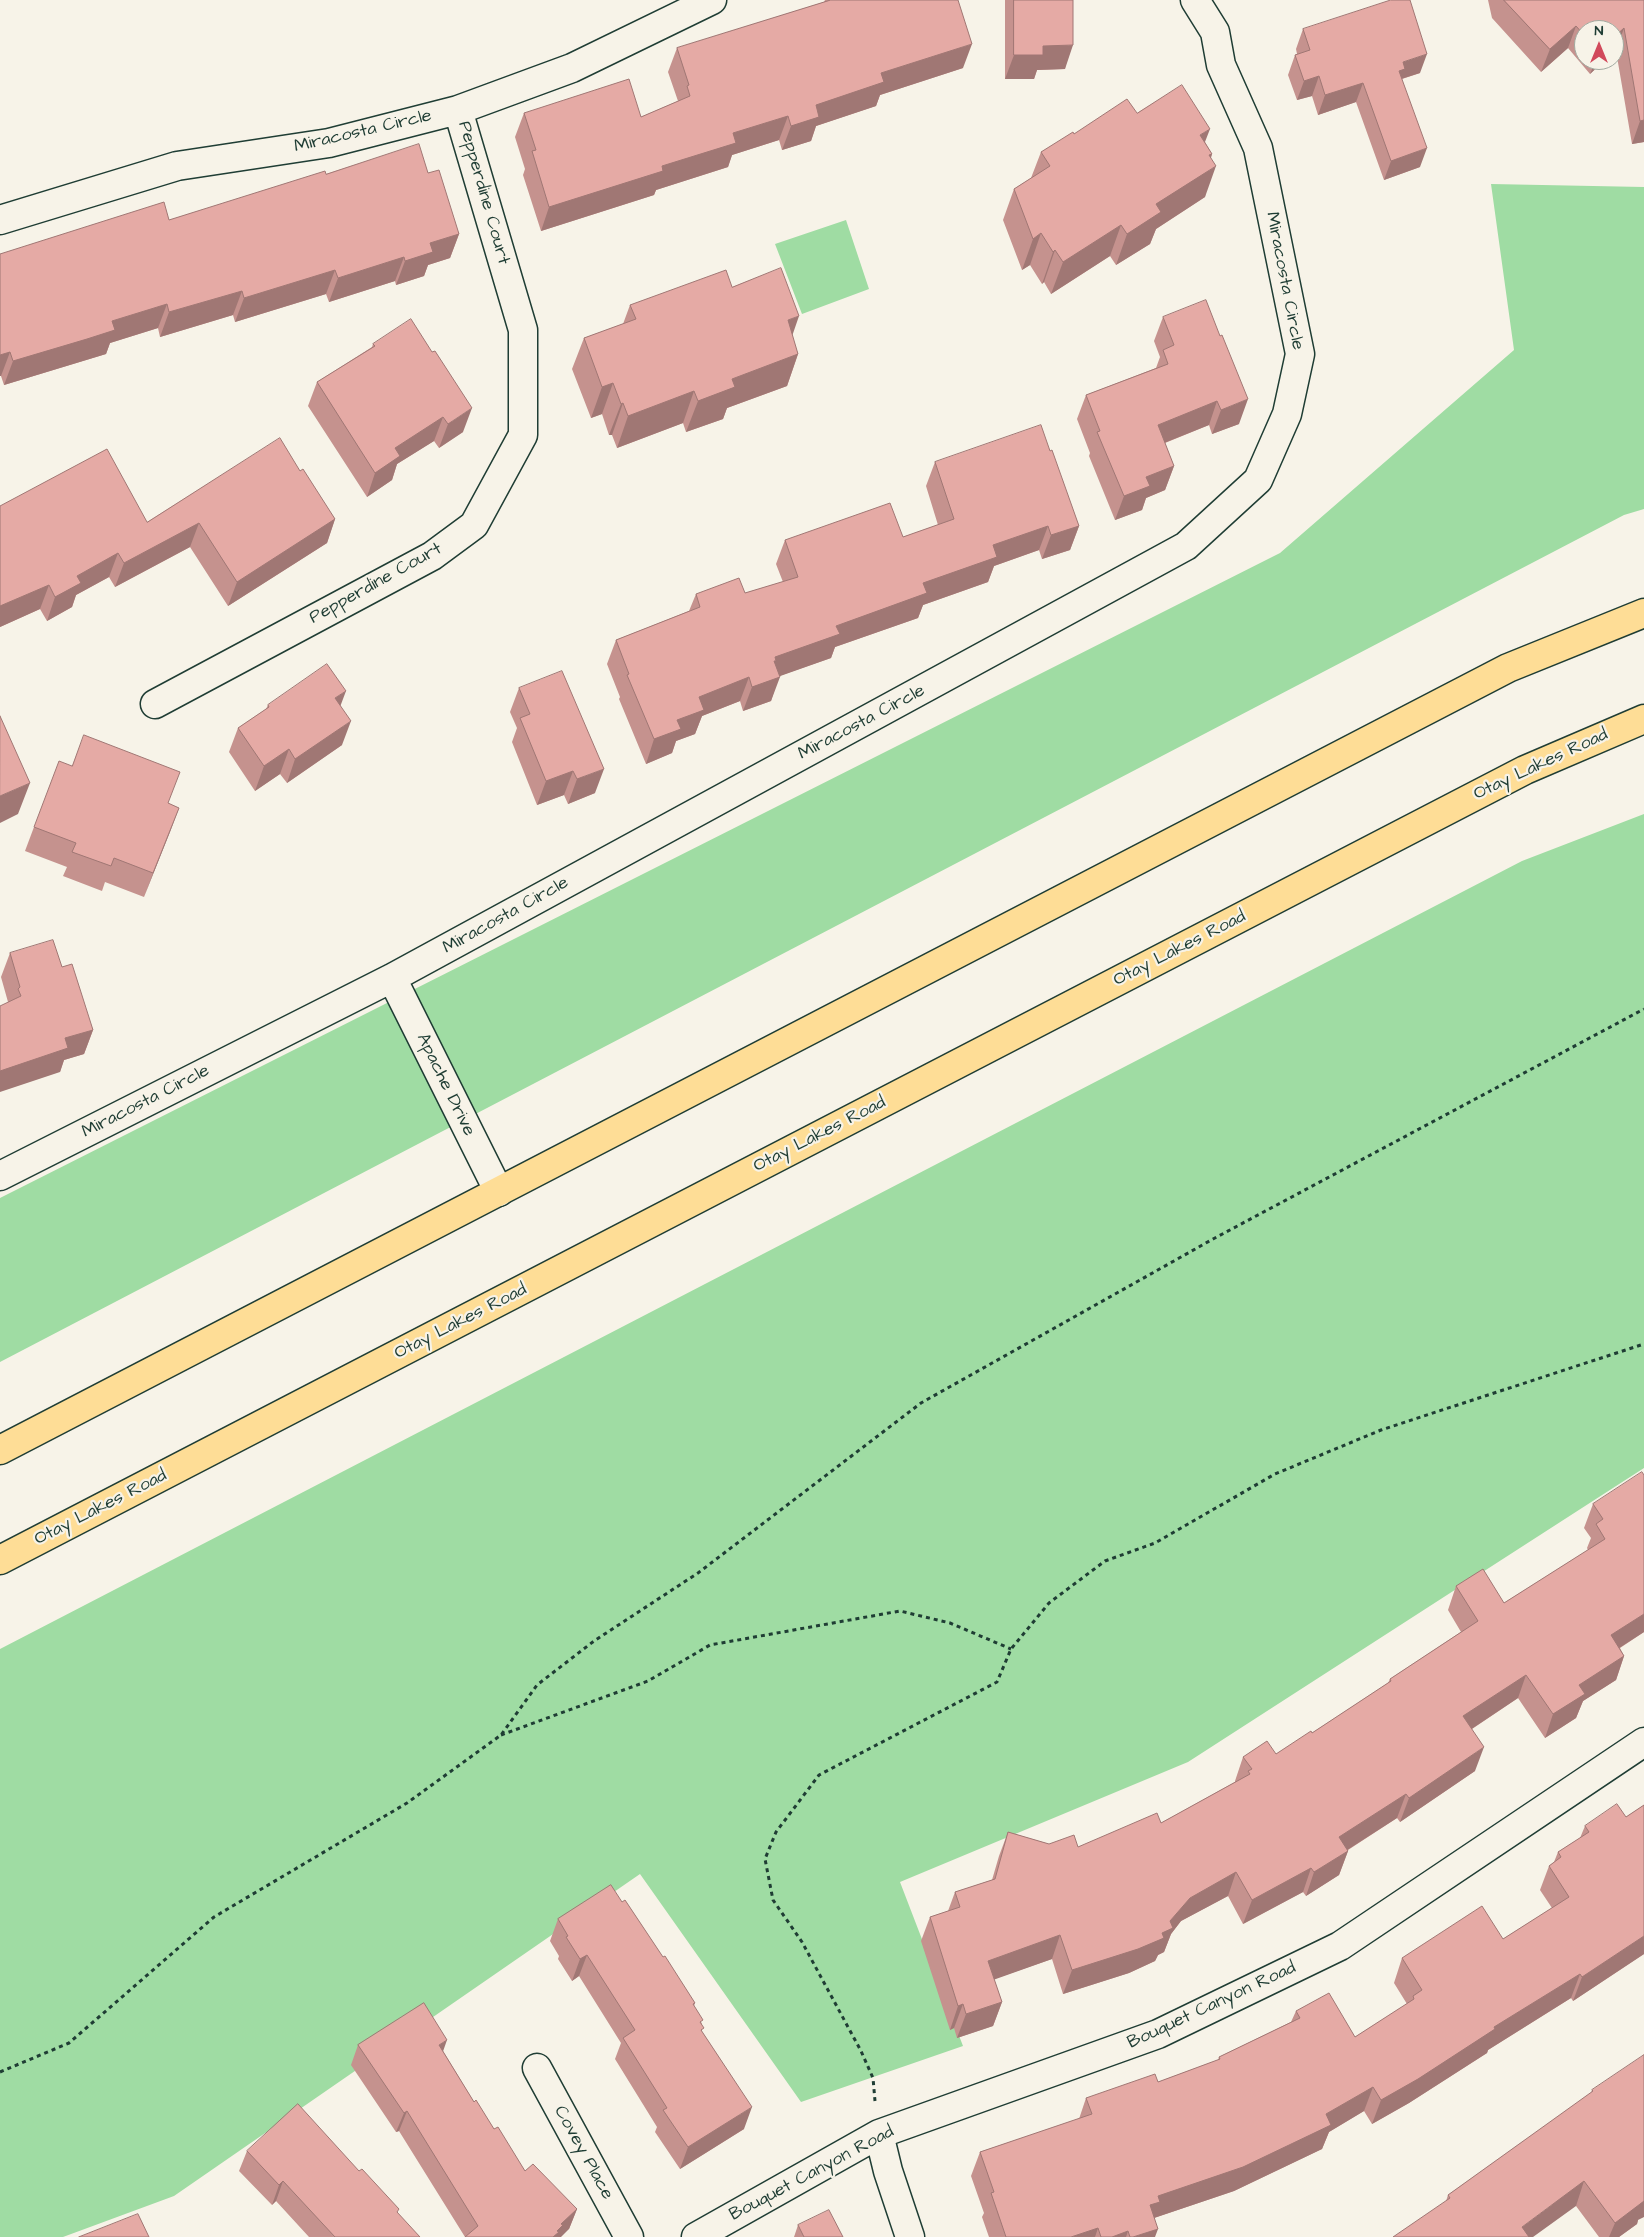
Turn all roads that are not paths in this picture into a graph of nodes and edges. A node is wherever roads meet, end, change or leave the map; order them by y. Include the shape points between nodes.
1 (712, 0) edge
2 (1195, 0) edge
3 (458, 110) junction
4 (0, 220) edge
5 (1644, 613) edge
6 (155, 704) dead end
7 (1644, 718) edge
8 (392, 978) junction
9 (0, 1176) edge
10 (499, 1192) junction
11 (0, 1450) edge
12 (0, 1560) edge
13 (1644, 1742) edge
14 (537, 2068) dead end
15 (879, 2134) junction
16 (629, 2237) edge
17 (696, 2237) edge
18 (910, 2237) edge

1 - 3 street, Miracosta Circle via 572,68
2 - 8 street, Miracosta Circle via 1215,32 1221,65 1258,148 1300,354 1287,414 1258,480 1186,546
3 - 4 street, Miracosta Circle via 329,143 177,166
3 - 6 street, Pepperdine Court via 523,330 523,435 474,524 432,556
5 - 10 main road via 1508,668
7 - 12 main road, Otay Lakes Road via 1525,770
8 - 9 street, Miracosta Circle
8 - 10 street, Apache Drive
10 - 11 main road
13 - 15 street, Bouquet Canyon Road via 1340,1946 1158,2034
14 - 16 street, Covey Place
15 - 17 street, Bouquet Canyon Road
15 - 18 street

